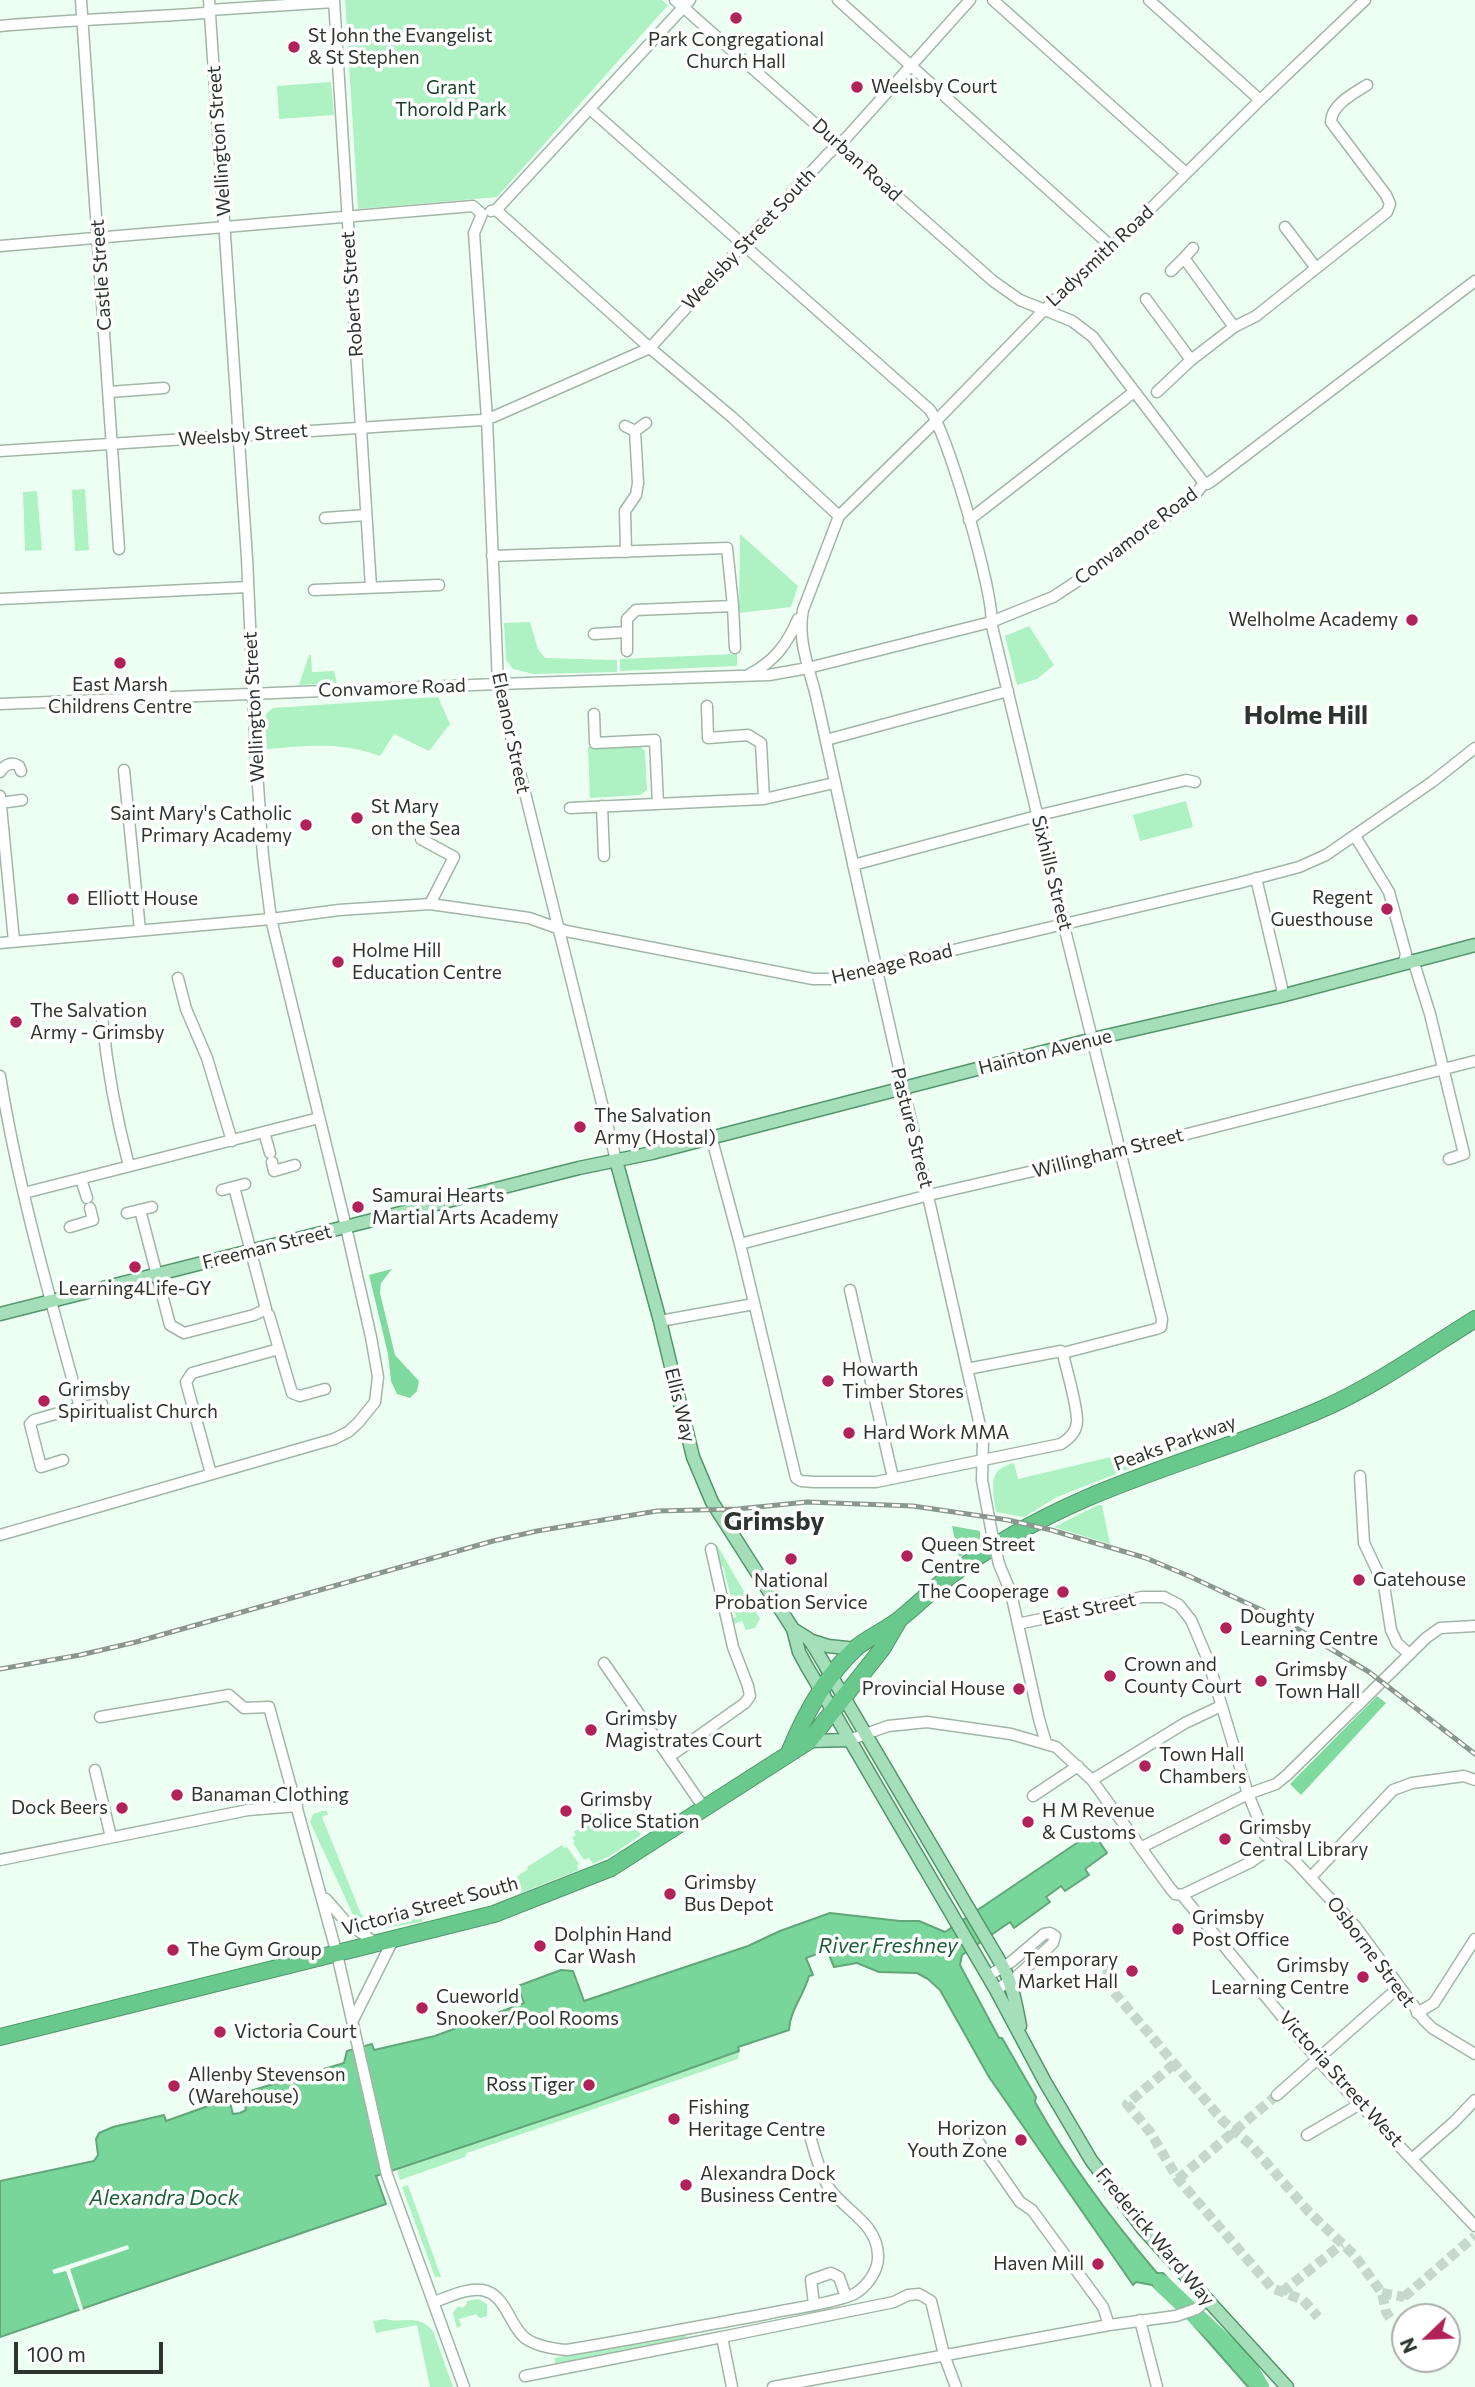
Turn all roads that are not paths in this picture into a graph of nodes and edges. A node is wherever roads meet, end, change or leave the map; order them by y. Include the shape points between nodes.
1 (81, 0) edge
2 (838, 0) edge
3 (970, 0) edge
4 (993, 0) edge
5 (1149, 0) edge
6 (1366, 0) edge
7 (334, 1) edge
8 (683, 2) edge
9 (209, 5) edge
10 (82, 19) junction
11 (0, 26) edge
12 (911, 67) junction
13 (1367, 85) dead end
14 (1260, 100) junction
15 (590, 109) junction
16 (839, 144) junction
17 (1186, 173) junction
18 (496, 210) junction
19 (482, 214) junction
20 (347, 216) junction
21 (225, 226) junction
22 (1285, 228) dead end
23 (99, 237) junction
24 (0, 246) edge
25 (743, 246) junction
26 (1112, 247) junction
27 (1194, 248) dead end
28 (1184, 258) junction
29 (1316, 268) junction
30 (1171, 271) dead end
31 (1475, 281) edge
32 (1146, 299) dead end
33 (1045, 309) junction
34 (1234, 327) junction
35 (650, 348) junction
36 (1191, 360) junction
37 (164, 388) dead end
38 (1134, 392) junction
39 (109, 393) junction
40 (1157, 393) dead end
41 (486, 419) junction
42 (937, 420) junction
43 (646, 423) dead end
44 (361, 428) junction
45 (239, 435) junction
46 (113, 443) junction
47 (0, 452) edge
48 (1203, 483) junction
49 (366, 514) junction
50 (839, 516) junction
51 (325, 518) dead end
52 (969, 520) junction
53 (119, 549) dead end
54 (626, 552) junction
55 (492, 556) junction
56 (439, 585) dead end
57 (248, 587) junction
58 (371, 587) junction
59 (314, 590) dead end
60 (0, 599) edge
61 (733, 606) junction
62 (803, 610) junction
63 (991, 622) junction
64 (627, 632) junction
65 (594, 634) dead end
66 (735, 648) dead end
67 (627, 651) dead end
68 (808, 668) junction
69 (741, 676) junction
70 (498, 684) junction
71 (1008, 691) junction
72 (253, 694) junction
73 (0, 704) edge
74 (707, 706) dead end
75 (594, 714) dead end
76 (826, 740) junction
77 (1475, 748) edge
78 (21, 771) dead end
79 (124, 771) dead end
80 (0, 772) edge
81 (1195, 782) dead end
82 (834, 783) junction
83 (0, 796) edge
84 (764, 799) junction
85 (22, 800) dead end
86 (1, 803) edge
87 (658, 804) junction
88 (602, 806) junction
89 (570, 808) dead end
90 (1038, 816) junction
91 (1355, 836) junction
92 (421, 839) dead end
93 (604, 856) dead end
94 (853, 865) junction
95 (1256, 878) junction
96 (430, 904) junction
97 (271, 919) junction
98 (1064, 923) junction
99 (557, 928) junction
100 (139, 930) junction
101 (13, 941) junction
102 (0, 943) edge
103 (1475, 945) edge
104 (1409, 961) junction
105 (875, 969) junction
106 (178, 978) dead end
107 (1281, 996) junction
108 (102, 1017) dead end
109 (1093, 1039) junction
110 (1475, 1061) edge
111 (1443, 1069) junction
112 (0, 1076) edge
113 (902, 1088) junction
114 (319, 1118) junction
115 (264, 1132) junction
116 (711, 1136) junction
117 (232, 1141) junction
118 (1121, 1151) junction
119 (1449, 1159) dead end
120 (616, 1160) junction
121 (130, 1166) junction
122 (295, 1166) dead end
123 (81, 1179) junction
124 (245, 1184) dead end
125 (234, 1187) junction
126 (222, 1190) dead end
127 (24, 1193) junction
128 (929, 1195) junction
129 (152, 1207) dead end
130 (140, 1210) junction
131 (127, 1213) dead end
132 (70, 1227) dead end
133 (346, 1227) junction
134 (740, 1244) junction
135 (250, 1251) junction
136 (157, 1275) junction
137 (850, 1290) dead end
138 (52, 1301) junction
139 (754, 1304) junction
140 (267, 1309) junction
141 (0, 1314) edge
142 (1475, 1319) edge
143 (660, 1321) junction
144 (279, 1349) junction
145 (1062, 1352) junction
146 (967, 1369) junction
147 (325, 1389) dead end
148 (102, 1404) dead end
149 (80, 1407) junction
150 (63, 1460) dead end
151 (984, 1460) junction
152 (211, 1474) junction
153 (1360, 1476) dead end
154 (893, 1478) junction
155 (0, 1534) edge
156 (711, 1549) dead end
157 (899, 1620) junction
158 (1018, 1624) junction
159 (1475, 1626) edge
160 (793, 1629) junction
161 (809, 1640) junction
162 (856, 1649) junction
163 (1409, 1654) junction
164 (604, 1663) dead end
165 (831, 1677) junction
166 (822, 1692) junction
167 (844, 1698) junction
168 (1221, 1706) junction
169 (833, 1712) junction
170 (100, 1717) dead end
171 (865, 1733) junction
172 (849, 1740) junction
173 (809, 1741) junction
174 (1046, 1743) junction
175 (789, 1753) junction
176 (669, 1757) junction
177 (1078, 1766) junction
178 (96, 1770) dead end
179 (1092, 1780) junction
180 (1475, 1780) edge
181 (1248, 1794) junction
182 (1033, 1796) dead end
183 (297, 1806) junction
184 (704, 1808) junction
185 (111, 1837) junction
186 (1275, 1845) junction
187 (1142, 1847) junction
188 (0, 1860) edge
189 (1311, 1877) junction
190 (322, 1894) junction
191 (1182, 1895) junction
192 (1475, 1939) edge
193 (385, 1942) junction
194 (337, 1954) junction
195 (1003, 1967) junction
196 (988, 1976) junction
197 (1010, 1981) junction
198 (1399, 1986) junction
199 (996, 1990) junction
200 (1417, 2013) junction
201 (353, 2020) junction
202 (1021, 2036) junction
203 (0, 2037) edge
204 (1475, 2054) edge
205 (1318, 2060) junction
206 (1277, 2095) tunnel mouth
207 (1475, 2100) edge
208 (1360, 2104) junction
209 (809, 2133) dead end
210 (1307, 2135) dead end
211 (975, 2137) dead end
212 (1413, 2158) junction
213 (1475, 2226) edge
214 (846, 2297) junction
215 (434, 2302) junction
216 (814, 2304) junction
217 (1201, 2305) junction
218 (1140, 2320) junction
219 (1109, 2325) junction
220 (722, 2337) junction
221 (944, 2355) junction
222 (525, 2376) dead end
223 (806, 2384) edge
224 (464, 2387) edge
225 (732, 2387) edge
226 (773, 2387) edge
227 (956, 2387) edge
228 (1157, 2387) edge
229 (1287, 2387) edge

1 - 10 street, Castle Street
2 - 12 street
3 - 12 street, Weelsby Street South
4 - 17 street
5 - 14 street
6 - 14 street, Ladysmith Road
7 - 9 street
7 - 20 street, Roberts Street
8 - 15 street
8 - 16 street, Durban Road
9 - 10 street via 205,13
9 - 21 street, Wellington Street
10 - 11 street
10 - 23 street, Castle Street
12 - 16 street, Weelsby Street South
12 - 26 street
13 - 29 street via 1336,108 1331,122 1390,204 1383,217
14 - 17 street, Ladysmith Road
15 - 18 street
15 - 25 street
16 - 25 street, Weelsby Street South
16 - 33 street, Durban Road via 993,281 1020,300
17 - 26 street, Ladysmith Road
18 - 19 street
18 - 35 street
19 - 20 street via 472,206
19 - 41 street, Eleanor Street via 474,233
20 - 21 street
20 - 44 street, Roberts Street
21 - 23 street
21 - 45 street, Wellington Street
22 - 29 street
23 - 24 street
23 - 39 street, Castle Street
25 - 35 street, Weelsby Street South
25 - 42 street
26 - 33 street, Ladysmith Road
27 - 28 street
28 - 30 street
28 - 34 street
29 - 34 street via 1256,316
31 - 48 street, Convamore Road via 1213,481
32 - 36 street
33 - 38 street, Durban Road via 1093,337
33 - 42 street, Ladysmith Road
34 - 36 street
35 - 41 street, Weelsby Street South
35 - 50 street
36 - 40 street
37 - 39 street
38 - 48 street, Durban Road
38 - 52 street
39 - 46 street, Castle Street
41 - 44 street, Weelsby Street
41 - 55 street, Eleanor Street
42 - 50 street, Ladysmith Road
42 - 52 street, Sixhills Street
43 - 54 street via 630,428 638,482 625,512
44 - 45 street, Weelsby Street
44 - 49 street, Roberts Street
45 - 46 street, Weelsby Street
45 - 57 street, Wellington Street
46 - 47 street, Weelsby Street
46 - 53 street, Castle Street
48 - 63 street, Convamore Road via 1195,495 1080,580 1053,597
49 - 51 street
49 - 58 street, Roberts Street
50 - 62 street, Pasture Street
52 - 63 street, Sixhills Street
54 - 55 street
54 - 61 street via 727,548
55 - 70 street, Eleanor Street
56 - 58 street
57 - 60 street
57 - 72 street, Wellington Street
58 - 59 street
61 - 64 street via 636,610 627,619
61 - 66 street
62 - 68 street, Pasture Street via 801,633
62 - 69 street, Convamore Road via 778,655
63 - 68 street, Convamore Road
63 - 71 street, Sixhills Street
64 - 65 street
64 - 67 street
68 - 69 street, Convamore Road
68 - 76 street, Pasture Street
69 - 70 street, Convamore Road
70 - 72 street, Convamore Road
70 - 99 street, Eleanor Street
71 - 76 street
71 - 90 street, Sixhills Street
72 - 73 street, Convamore Road
72 - 97 street, Wellington Street
74 - 84 street via 708,737 748,736 761,743
75 - 87 street via 595,743 655,740
76 - 82 street, Pasture Street
77 - 91 street, Heneage Road
78 - 80 street via 12,764
79 - 100 street
81 - 90 street via 1186,780
82 - 84 street
82 - 94 street, Pasture Street
83 - 86 street
84 - 87 street
85 - 86 street
86 - 101 street
87 - 88 street
88 - 89 street
88 - 93 street
90 - 94 street
90 - 98 street, Sixhills Street
91 - 95 street, Heneage Road via 1317,859
91 - 104 street via 1390,892
92 - 96 street via 454,858
94 - 105 street, Pasture Street
95 - 98 street, Heneage Road
95 - 107 street
96 - 97 street, Heneage Road
96 - 99 street, Heneage Road via 529,918
97 - 100 street, Heneage Road
97 - 114 street, Wellington Street
98 - 105 street, Heneage Road
98 - 109 street, Sixhills Street
99 - 105 street, Heneage Road via 821,980
99 - 120 street, Eleanor Street
100 - 101 street, Heneage Road
101 - 102 street, Heneage Road
103 - 104 main road, Hainton Avenue
104 - 107 main road, Hainton Avenue
104 - 111 street via 1430,1014
105 - 113 street, Pasture Street
106 - 117 street
107 - 109 main road, Hainton Avenue
108 - 121 street via 107,1064
109 - 113 main road, Hainton Avenue
109 - 118 street, Sixhills Street
110 - 111 street, Willingham Street
111 - 118 street, Willingham Street
111 - 119 street via 1464,1154
112 - 127 street
113 - 116 main road, Hainton Avenue
113 - 128 street, Pasture Street
114 - 115 street
114 - 133 street, Wellington Street
115 - 117 street
115 - 122 street via 272,1164
116 - 120 main road, Hainton Avenue
116 - 134 street
117 - 121 street
118 - 128 street, Willingham Street
118 - 145 street, Sixhills Street via 1161,1327
120 - 133 main road, Freeman Street
120 - 143 main road, Ellis Way
121 - 123 street
123 - 127 street
123 - 132 street via 97,1219
124 - 125 street
125 - 126 street
125 - 135 street
127 - 138 street
128 - 134 street, Willingham Street
128 - 146 street, Pasture Street
129 - 130 street
130 - 131 street
130 - 136 street
133 - 135 main road, Freeman Street
133 - 152 street, Wellington Street via 376,1359 375,1402 348,1432 334,1439
134 - 139 street
135 - 136 main road, Freeman Street
135 - 140 street
136 - 138 main road, Freeman Street
136 - 140 street via 170,1325 184,1333
137 - 154 street
138 - 141 main road, Freeman Street
138 - 149 street
139 - 143 street
139 - 154 street via 796,1478 814,1482
140 - 144 street
142 - 157 highway, Peaks Parkway via 1386,1376 1320,1410 1055,1513 978,1558
143 - 160 main road, Ellis Way via 693,1457 712,1502
144 - 147 street via 292,1393 300,1396
144 - 152 street via 187,1377
145 - 146 street
145 - 151 street via 1077,1422 1071,1436 1061,1444
146 - 151 street, Pasture Street
148 - 149 street
149 - 150 street via 30,1424 41,1466
151 - 154 street
151 - 158 street, Pasture Street, bridge via 984,1496
152 - 155 street
153 - 163 street via 1364,1543 1384,1585 1391,1630
156 - 176 street via 733,1647 750,1696
157 - 162 highway, Peaks Parkway
157 - 167 highway, Peaks Parkway
158 - 168 street, East Street via 1157,1596 1171,1600 1186,1613 1201,1640
158 - 174 street, Pasture Street
159 - 163 street via 1440,1628
160 - 161 main road, Ellis Way
160 - 166 main road, Ellis Way via 799,1652
161 - 162 main road
161 - 165 main road, Ellis Way
162 - 165 highway, Peaks Parkway
163 - 181 street via 1287,1775
164 - 176 street
165 - 166 highway
165 - 167 main road, Ellis Way
166 - 169 main road, Ellis Way
166 - 175 highway
167 - 169 highway, Peaks Parkway
167 - 171 main road, Ellis Way
168 - 179 street
168 - 181 street, Osborne Street
169 - 172 main road, Ellis Way
169 - 173 highway, Victoria Street South
170 - 183 street via 229,1695 244,1708 270,1707
171 - 172 street
171 - 174 street via 926,1722
171 - 195 main road, Frederick Ward Way
172 - 173 main road
172 - 196 main road, Frederick Ward Way
173 - 175 highway, Victoria Street South
174 - 177 street, Victoria Street West
175 - 184 highway, Victoria Street South
176 - 184 street
177 - 179 street, Victoria Street West
177 - 182 street
178 - 185 street
179 - 187 street, Victoria Street West
180 - 189 street via 1464,1776 1393,1790
181 - 186 street, Osborne Street via 1258,1822
181 - 187 street
183 - 185 street via 248,1810
183 - 190 street
184 - 193 highway, Victoria Street South via 611,1868 494,1914
185 - 188 street
186 - 189 street, Osborne Street
186 - 191 street via 1251,1862
187 - 191 street, Victoria Street West via 1175,1894
189 - 198 street, Osborne Street via 1356,1927
190 - 193 street via 346,1922
190 - 194 street
191 - 205 street, Victoria Street West
192 - 200 street via 1437,1999
193 - 194 highway, Victoria Street South
193 - 201 street
194 - 201 street
194 - 203 highway, Victoria Street South
195 - 196 street
195 - 197 main road, Frederick Ward Way
195 - 197 street via 1044,1934 1055,1936 1048,1948
196 - 199 main road, Frederick Ward Way
197 - 199 street
197 - 202 main road, Frederick Ward Way
198 - 200 street, Osborne Street
198 - 205 street
199 - 202 main road, Frederick Ward Way
200 - 204 street, Osborne Street via 1432,2028
201 - 215 street via 387,2175
202 - 217 main road, Frederick Ward Way via 1091,2160
205 - 206 street
205 - 208 street, Victoria Street West
207 - 212 street
208 - 210 street
208 - 212 street, Victoria Street West
209 - 214 street via 830,2190 867,2226 878,2250 879,2259 869,2280
211 - 219 street via 1102,2307
212 - 213 street, Victoria Street West
214 - 216 street
214 - 216 street via 839,2277 831,2273 811,2280
215 - 216 street via 472,2290 489,2292 526,2339 567,2350
215 - 224 street
217 - 218 street via 1176,2316
217 - 229 main road, Frederick Ward Way
218 - 219 street
218 - 228 street
219 - 221 street
220 - 221 street via 919,2294 931,2301
220 - 222 street
220 - 225 street
221 - 223 street
221 - 227 street
223 - 226 street

